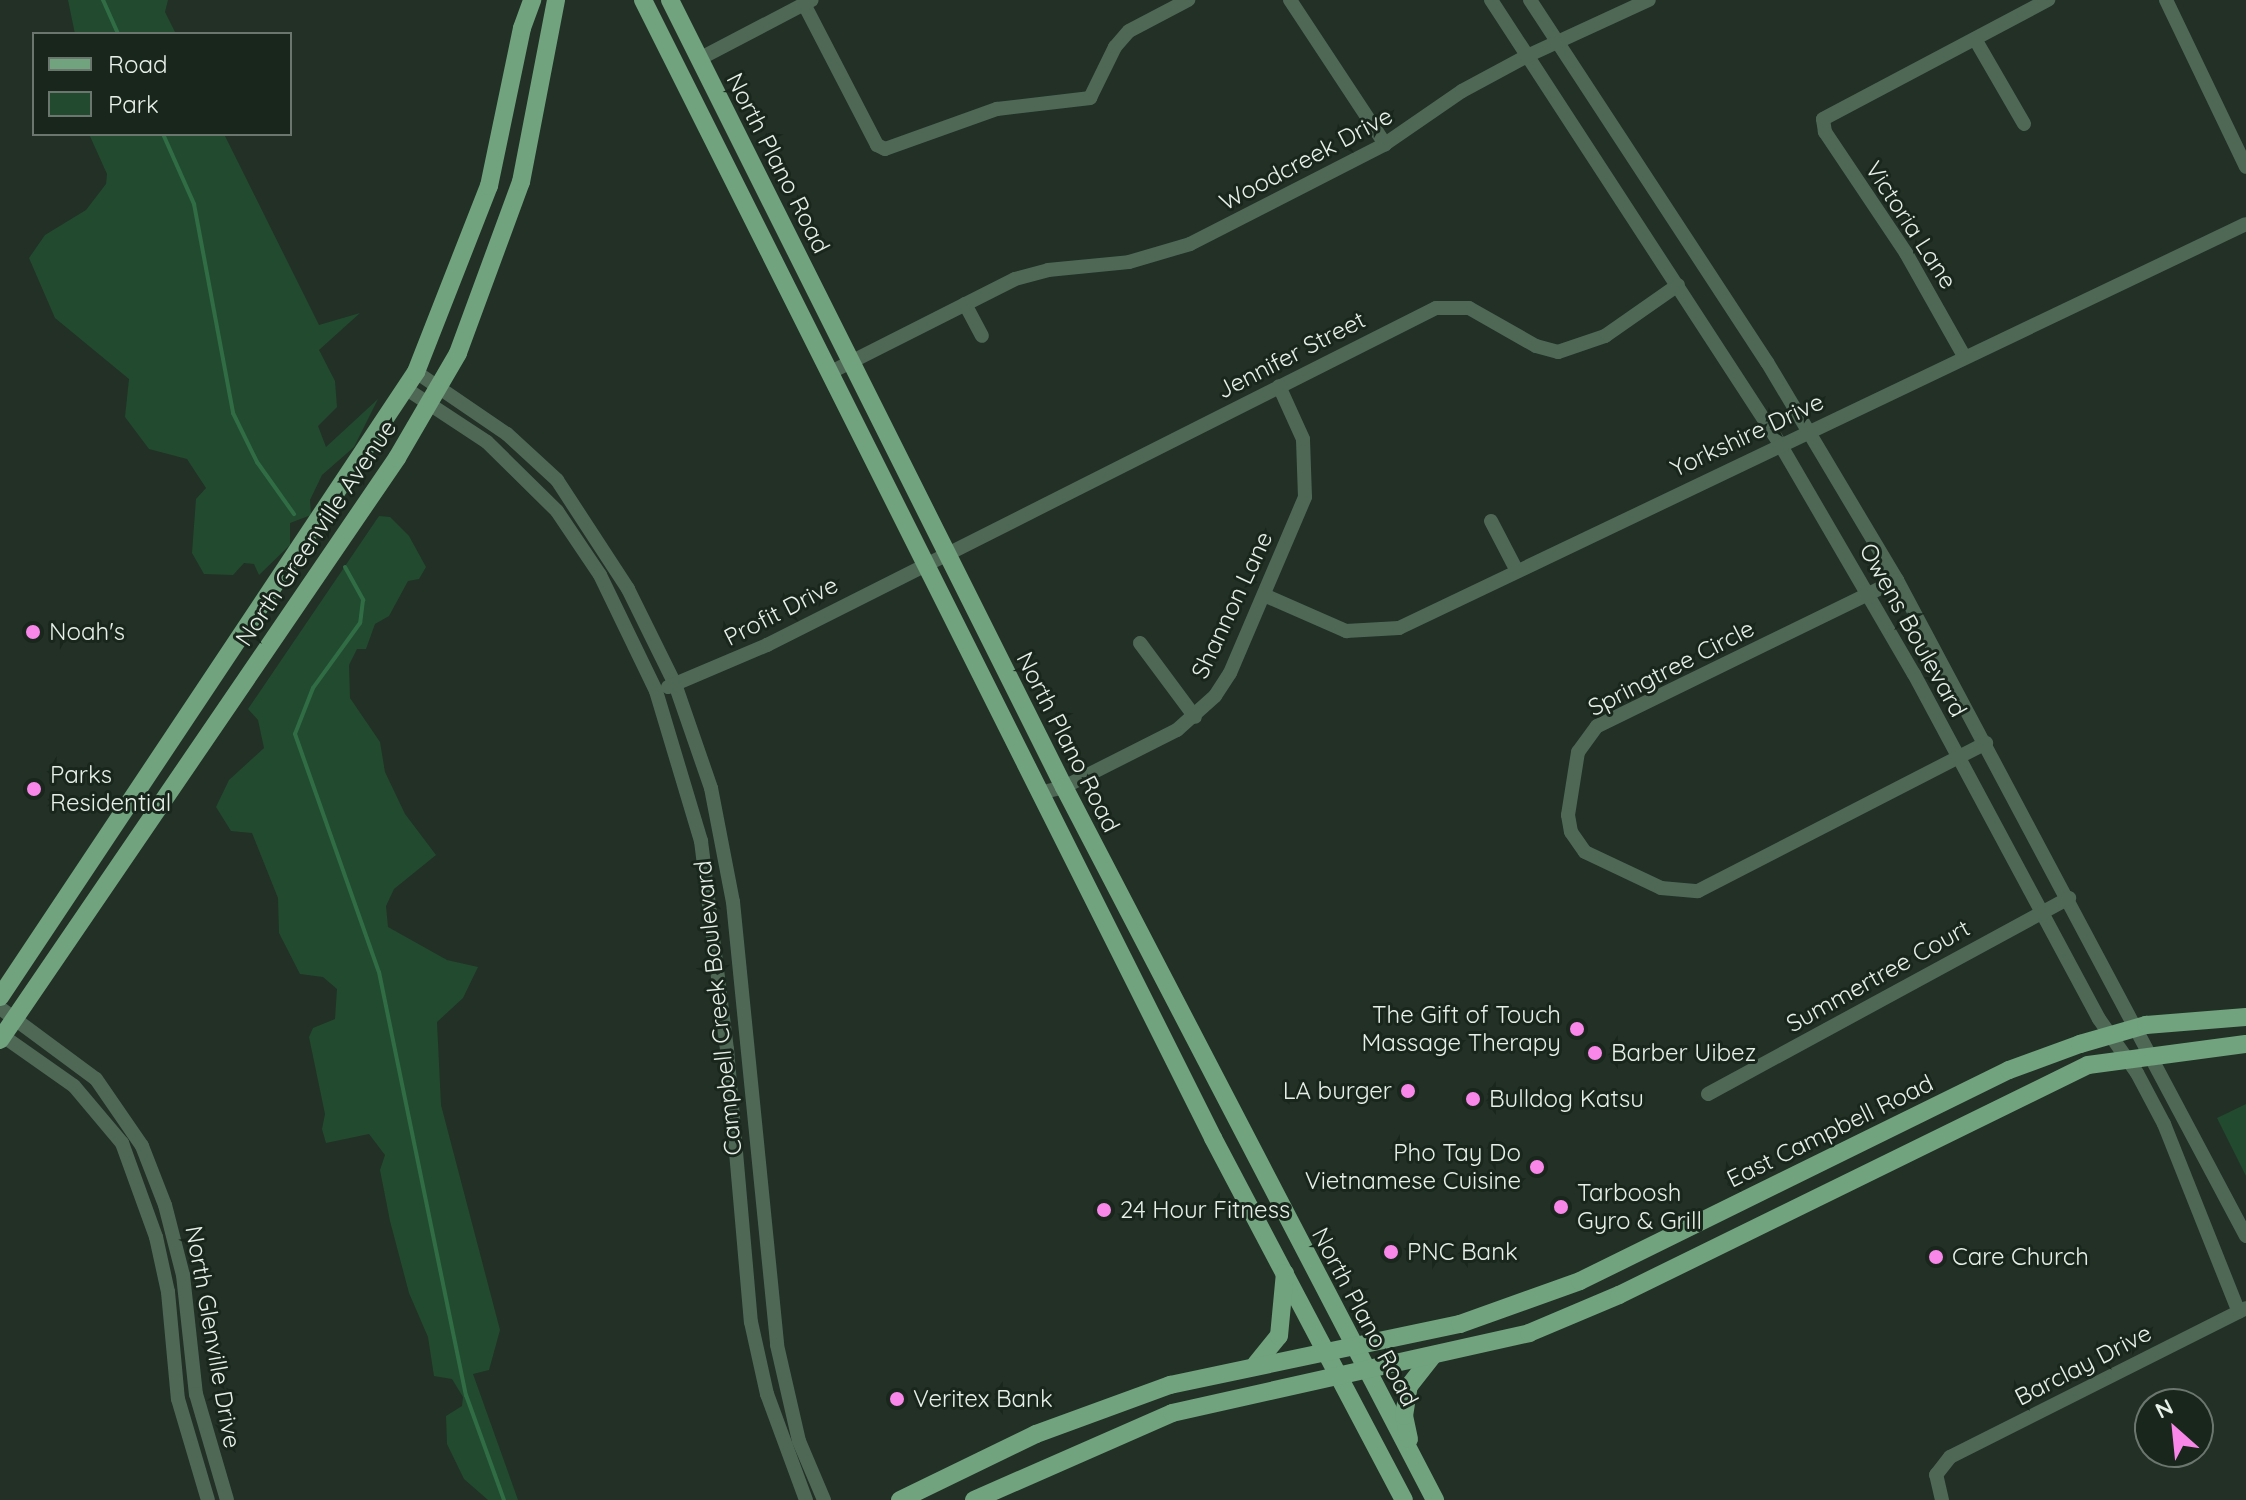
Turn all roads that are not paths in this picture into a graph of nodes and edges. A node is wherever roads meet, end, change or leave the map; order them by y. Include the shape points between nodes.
1 (556, 0) edge
2 (643, 0) edge
3 (670, 0) edge
4 (1188, 0) edge
5 (1290, 0) edge
6 (1491, 0) edge
7 (1530, 0) edge
8 (1649, 0) edge
9 (2048, 0) edge
10 (2166, 0) edge
11 (808, 2) edge
12 (529, 4) edge
13 (1975, 39) junction
14 (1556, 41) junction
15 (1527, 56) junction
16 (699, 59) junction
17 (685, 85) junction
18 (2024, 124) dead end
19 (1385, 144) junction
20 (2246, 167) edge
21 (2246, 224) edge
22 (1678, 285) junction
23 (965, 304) junction
24 (982, 336) dead end
25 (1964, 356) junction
26 (850, 359) junction
27 (416, 372) junction
28 (831, 372) junction
29 (439, 386) junction
30 (1279, 386) junction
31 (405, 388) junction
32 (429, 404) junction
33 (1809, 431) junction
34 (1780, 444) junction
35 (583, 513) junction
36 (1491, 521) dead end
37 (567, 525) junction
38 (947, 554) junction
39 (923, 563) junction
40 (1517, 571) junction
41 (1897, 580) junction
42 (1868, 594) junction
43 (1264, 595) junction
44 (1140, 643) dead end
45 (675, 684) junction
46 (656, 691) junction
47 (1195, 717) junction
48 (1986, 743) junction
49 (1958, 756) junction
50 (1064, 787) junction
51 (1039, 793) junction
52 (721, 837) junction
53 (701, 841) junction
54 (2069, 898) junction
55 (2041, 912) junction
56 (0, 997) edge
57 (7, 1013) edge
58 (2246, 1017) edge
59 (2136, 1027) junction
60 (2109, 1035) junction
61 (1, 1037) edge
62 (2246, 1044) edge
63 (2150, 1053) junction
64 (2125, 1056) junction
65 (1708, 1094) dead end
66 (752, 1112) junction
67 (733, 1114) junction
68 (1239, 1131) junction
69 (1213, 1138) junction
70 (1800, 1173) junction
71 (1813, 1200) junction
72 (2246, 1236) edge
73 (1637, 1253) junction
74 (1285, 1270) junction
75 (1651, 1279) junction
76 (2242, 1310) edge
77 (775, 1332) junction
78 (754, 1334) junction
79 (1352, 1344) junction
80 (1326, 1350) junction
81 (1432, 1357) junction
82 (1256, 1364) junction
83 (1366, 1371) junction
84 (1340, 1377) junction
85 (1414, 1461) junction
86 (208, 1500) edge
87 (227, 1500) edge
88 (806, 1500) edge
89 (824, 1500) edge
90 (900, 1500) edge
91 (974, 1500) edge
92 (1404, 1500) edge
93 (1435, 1500) edge
94 (1942, 1500) edge

1 - 29 main road, North Greenville Avenue via 524,169 505,236
2 - 17 main road, North Plano Road
3 - 16 main road, North Plano Road
4 - 11 street via 1129,31 1115,47 1090,98 997,109 885,149 877,145
5 - 19 street
6 - 15 street, Owens Boulevard
7 - 14 street, Owens Boulevard
8 - 14 street, Woodcreek Drive
9 - 13 street
10 - 20 street
11 - 16 street
12 - 27 main road, North Greenville Avenue via 489,186
13 - 18 street
13 - 25 street, Victoria Lane via 1823,119 1825,132 1928,289
14 - 15 street, Woodcreek Drive
14 - 33 street, Owens Boulevard
15 - 19 street, Woodcreek Drive via 1445,102
15 - 22 street, Owens Boulevard
16 - 17 main road via 690,65
16 - 26 main road, North Plano Road
17 - 28 main road, North Plano Road
19 - 23 street, Woodcreek Drive via 1166,254 1039,272
21 - 25 street, Yorkshire Drive
22 - 30 street, Jennifer Street via 1605,336 1558,352 1536,346 1469,308 1436,308
22 - 34 street, Owens Boulevard
23 - 24 street
23 - 26 street, Woodcreek Drive
25 - 33 street, Yorkshire Drive
26 - 28 street, Woodcreek Drive
26 - 38 main road, North Plano Road
27 - 29 street, Campbell Creek Boulevard
27 - 31 main road, North Greenville Avenue
28 - 39 main road, North Plano Road
29 - 32 main road, North Greenville Avenue
29 - 35 street, Campbell Creek Boulevard via 525,449
30 - 38 street, Jennifer Street
30 - 43 street, Shannon Lane via 1303,439 1305,497
31 - 32 street, Campbell Creek Boulevard
31 - 56 main road, North Greenville Avenue
32 - 37 street, Campbell Creek Boulevard via 487,442
32 - 57 main road, North Greenville Avenue
33 - 34 street, Yorkshire Drive
33 - 41 street, Owens Boulevard
34 - 40 street, Yorkshire Drive
34 - 42 street, Owens Boulevard
35 - 37 street
35 - 45 street, Campbell Creek Boulevard
36 - 40 street
37 - 46 street, Campbell Creek Boulevard via 600,575
38 - 39 street, Jennifer Street
38 - 50 main road, North Plano Road
39 - 45 street, Profit Drive via 767,645
39 - 51 main road, North Plano Road
40 - 43 street, Yorkshire Drive via 1399,628 1359,633 1327,625
41 - 42 street, Springtree Circle
41 - 48 street, Owens Boulevard
42 - 49 street, Owens Boulevard
42 - 49 street, Springtree Circle via 1597,726 1578,752 1568,815 1571,832 1585,852 1661,888 1698,891
43 - 47 street, Shannon Lane via 1230,673
44 - 47 street
45 - 46 street, Profit Drive
45 - 52 street, Campbell Creek Boulevard via 711,788
46 - 53 street, Campbell Creek Boulevard
47 - 50 street, Shannon Lane
48 - 49 street, Springtree Circle
48 - 54 street, Owens Boulevard
49 - 55 street, Owens Boulevard
50 - 51 street, Shannon Lane
50 - 68 main road, North Plano Road
51 - 69 main road, North Plano Road
52 - 53 street
52 - 66 street, Campbell Creek Boulevard via 733,902
53 - 67 street, Campbell Creek Boulevard
54 - 55 street, Summertree Court
54 - 59 street, Owens Boulevard
55 - 60 street, Owens Boulevard
55 - 65 street, Summertree Court
57 - 61 main road, North Greenville Avenue
57 - 87 street, North Glenville Drive via 96,1079 130,1122 147,1157 183,1275 196,1394
58 - 59 main road, East Campbell Road
59 - 60 main road, East Campbell Road
59 - 63 street, Owens Boulevard
60 - 64 street, Owens Boulevard
60 - 70 main road, East Campbell Road via 2009,1070
61 - 86 street, North Glenville Drive via 74,1086 122,1143 156,1237 168,1292 178,1399
62 - 63 main road
63 - 64 main road
63 - 72 street, Owens Boulevard
64 - 71 main road via 2088,1065
64 - 76 street, Owens Boulevard via 2176,1148
66 - 67 street
66 - 77 street, Campbell Creek Boulevard
67 - 78 street, Campbell Creek Boulevard
68 - 69 main road
68 - 79 main road, North Plano Road
69 - 74 main road, North Plano Road
70 - 71 main road
70 - 73 main road, East Campbell Road
71 - 75 main road
73 - 75 main road
73 - 79 main road, East Campbell Road via 1580,1281 1460,1324
74 - 80 main road, North Plano Road
74 - 82 main road via 1279,1336
75 - 81 main road via 1529,1333
76 - 94 street, Barclay Drive via 1942,1464 1936,1488
77 - 78 street
77 - 89 street, Campbell Creek Boulevard via 796,1429
78 - 88 street, Campbell Creek Boulevard via 767,1394
79 - 80 main road, East Campbell Road
79 - 83 main road, North Plano Road
80 - 82 main road, East Campbell Road
80 - 84 main road, North Plano Road
81 - 83 main road
81 - 85 main road via 1416,1374 1406,1401
82 - 90 main road, East Campbell Road via 1132,1397 1036,1434
83 - 84 main road
83 - 85 main road, North Plano Road
84 - 91 main road via 1172,1413
84 - 92 main road, North Plano Road
85 - 93 main road, North Plano Road

